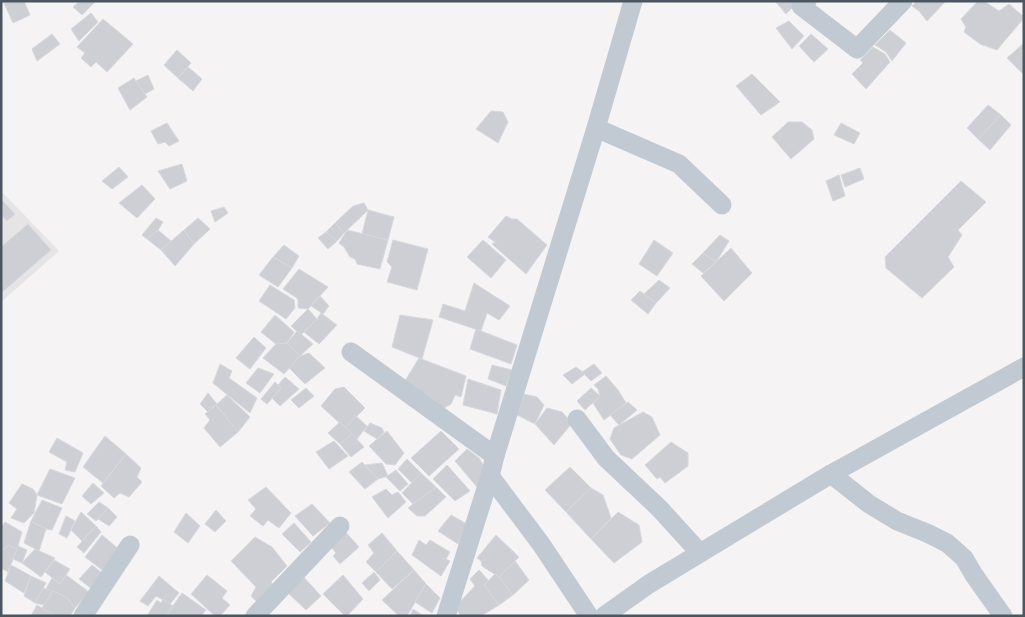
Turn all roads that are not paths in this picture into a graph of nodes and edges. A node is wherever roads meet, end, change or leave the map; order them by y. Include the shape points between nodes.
1 (633, 1) edge
2 (807, 1) edge
3 (903, 1) edge
4 (596, 128) junction
5 (722, 205) dead end
6 (351, 352) dead end
7 (1024, 367) edge
8 (577, 419) dead end
9 (495, 456) junction
10 (831, 474) junction
11 (490, 476) junction
12 (340, 526) dead end
13 (130, 545) dead end
14 (700, 553) junction
15 (83, 616) edge
16 (255, 616) edge
17 (446, 616) edge
18 (589, 616) edge
19 (604, 616) edge
20 (1003, 616) edge

1 - 4 street
2 - 3 street via 801,6 857,48
4 - 5 street via 679,164
4 - 9 street
6 - 9 street
7 - 10 street
8 - 14 street via 606,458 660,509
9 - 11 street
10 - 14 street
10 - 20 street via 897,521 947,543 964,558
11 - 17 street
11 - 18 street
12 - 16 street
13 - 15 street
14 - 19 street

